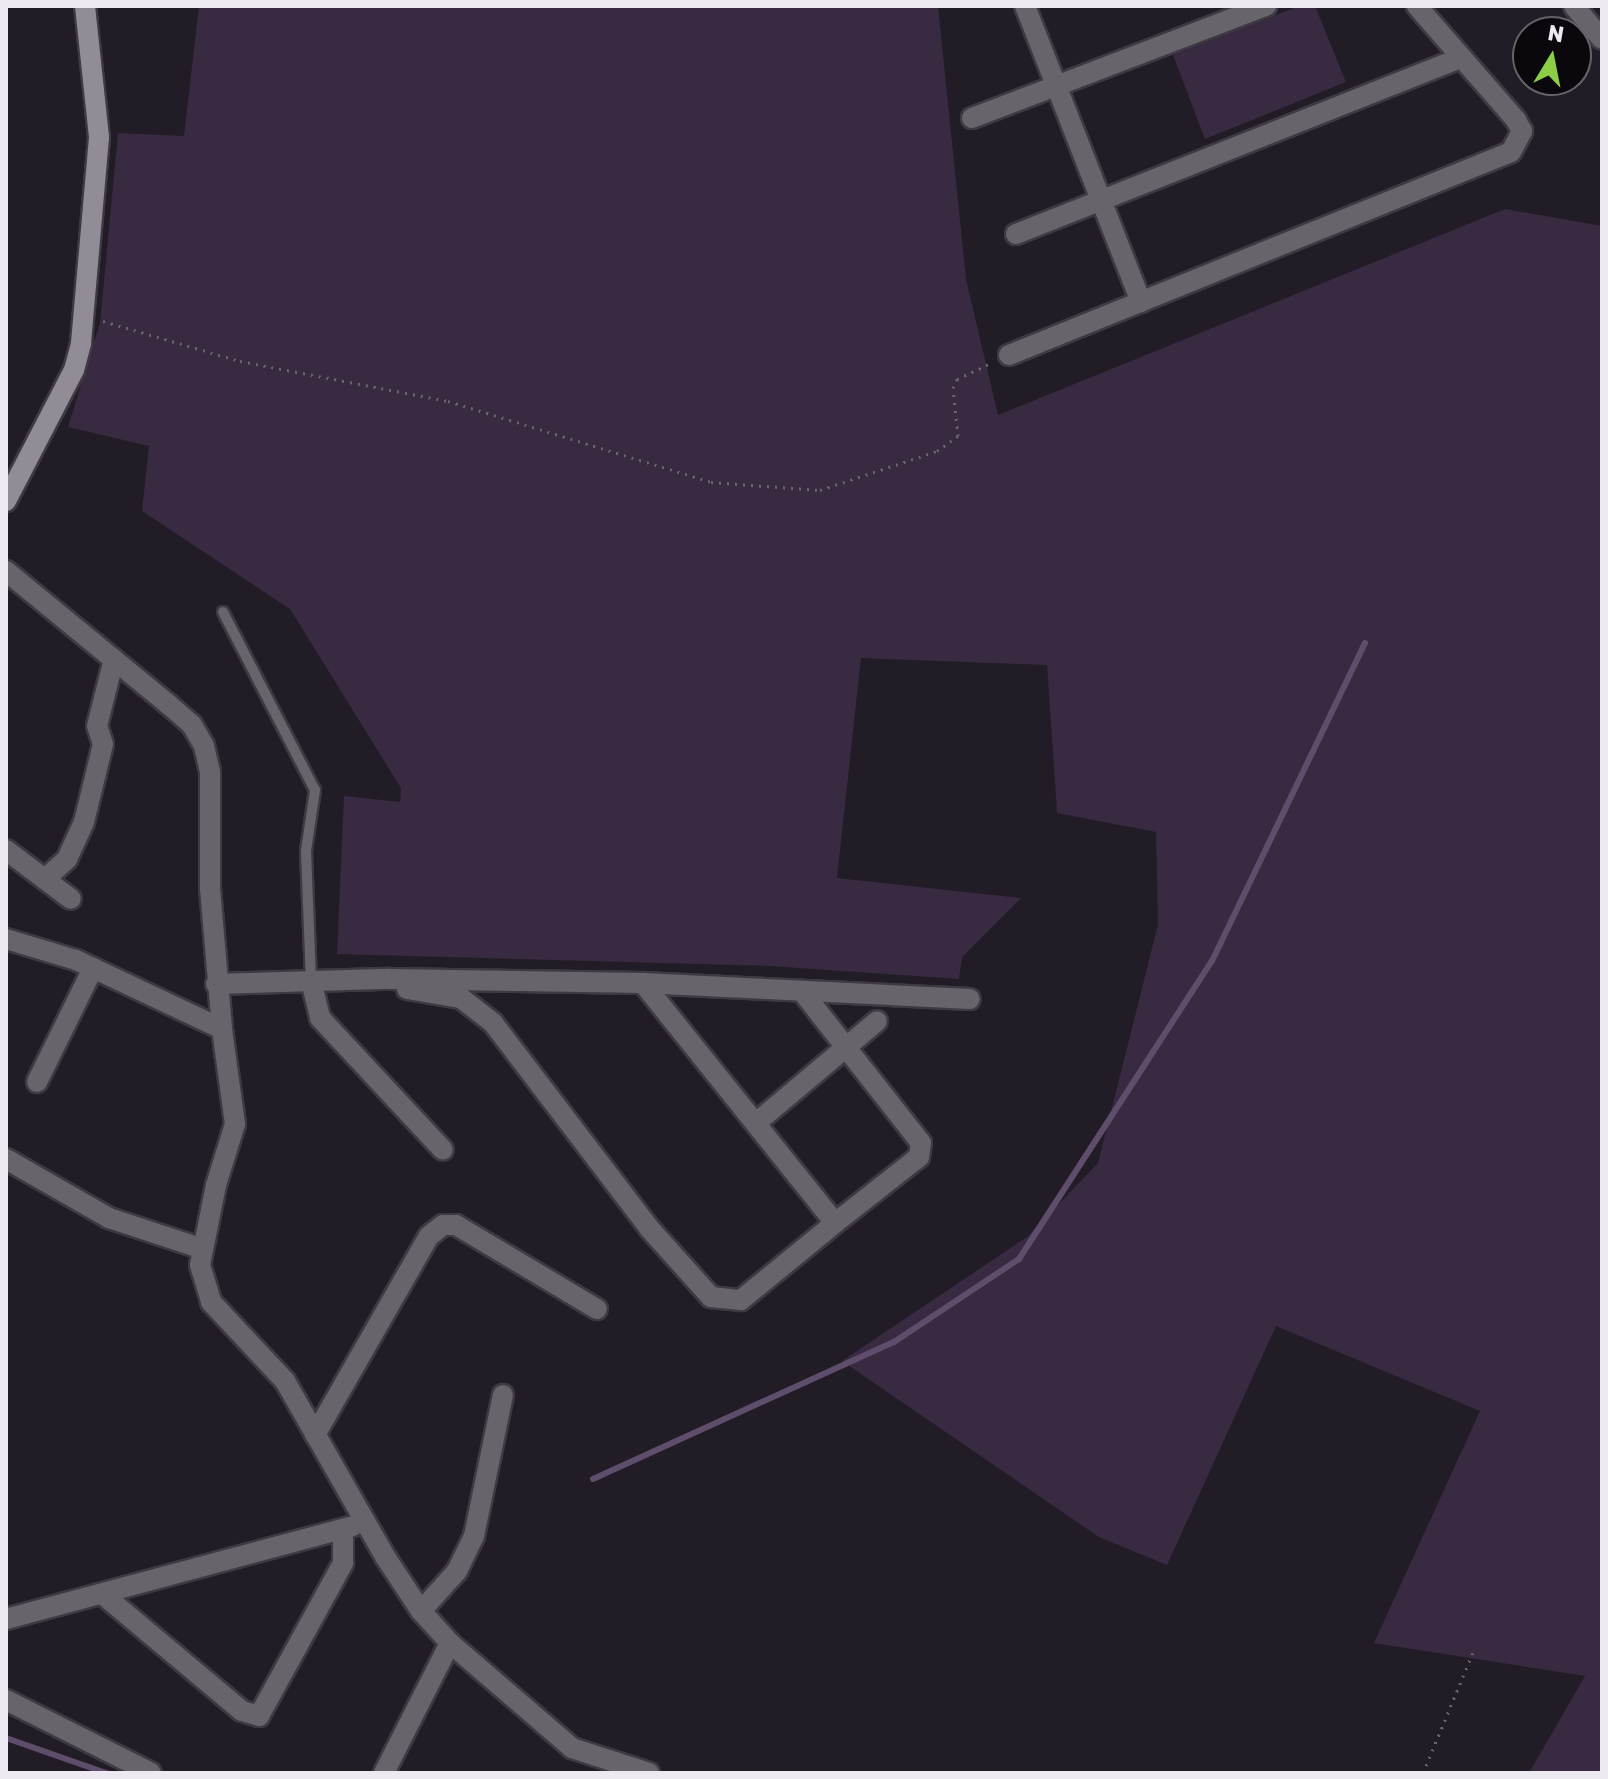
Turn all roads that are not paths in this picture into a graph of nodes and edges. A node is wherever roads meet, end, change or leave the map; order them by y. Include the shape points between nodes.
1 (85, 6) edge
2 (1025, 6) edge
3 (1266, 6) edge
4 (1417, 6) edge
5 (1574, 6) edge
6 (1602, 39) edge
7 (1459, 59) junction
8 (1059, 87) junction
9 (972, 118) dead end
10 (1102, 197) junction
11 (1016, 234) dead end
12 (1141, 302) junction
13 (1009, 355) road end
14 (6, 501) edge
15 (6, 571) edge
16 (223, 612) dead end
17 (114, 659) junction
18 (6, 850) edge
19 (45, 879) junction
20 (71, 899) dead end
21 (6, 939) edge
22 (93, 968) junction
23 (389, 979) junction
24 (311, 981) junction
25 (643, 983) junction
26 (216, 984) junction
27 (802, 991) junction
28 (970, 999) dead end
29 (877, 1021) dead end
30 (222, 1029) junction
31 (848, 1048) junction
32 (37, 1082) dead end
33 (756, 1123) junction
34 (443, 1150) dead end
35 (6, 1159) edge
36 (835, 1223) junction
37 (203, 1249) junction
38 (597, 1309) dead end
39 (503, 1395) dead end
40 (315, 1435) junction
41 (366, 1523) junction
42 (343, 1529) junction
43 (106, 1597) junction
44 (421, 1611) junction
45 (6, 1619) edge
46 (450, 1643) junction
47 (6, 1700) edge
48 (151, 1773) edge
49 (384, 1773) edge
50 (649, 1773) edge

1 - 14 main road via 99,137 84,315 74,370
2 - 8 street
3 - 8 street
4 - 7 street
5 - 6 street
7 - 10 street
7 - 12 street via 1516,120 1522,131 1511,152
8 - 9 street
8 - 10 street
10 - 11 street
10 - 12 street
12 - 13 street
15 - 17 street
16 - 24 lane via 315,790 306,851
17 - 19 street via 97,726 103,744 88,808 67,859
17 - 26 street via 192,725 204,746 210,771
18 - 19 street
19 - 20 street
21 - 22 street
22 - 30 street
22 - 32 street
23 - 24 street
23 - 25 street
23 - 36 street via 410,990 461,998 493,1023 649,1228 711,1297 741,1300
24 - 26 street
24 - 34 street via 320,1018
25 - 27 street
25 - 33 street
26 - 30 street
27 - 28 street
27 - 31 street
29 - 31 street
30 - 37 street via 235,1124
31 - 33 street
31 - 36 street via 914,1129 922,1148 919,1157
33 - 36 street
35 - 37 street via 109,1218
37 - 40 street via 203,1284 211,1302 285,1381
38 - 40 street via 456,1225 443,1225 429,1236
39 - 44 street via 474,1536 457,1571
40 - 41 street
41 - 42 street
41 - 44 street
42 - 43 street via 172,1572
42 - 43 street via 343,1563 259,1716 242,1711
43 - 45 street
44 - 46 street
46 - 49 street
46 - 50 street via 572,1748
47 - 48 street

